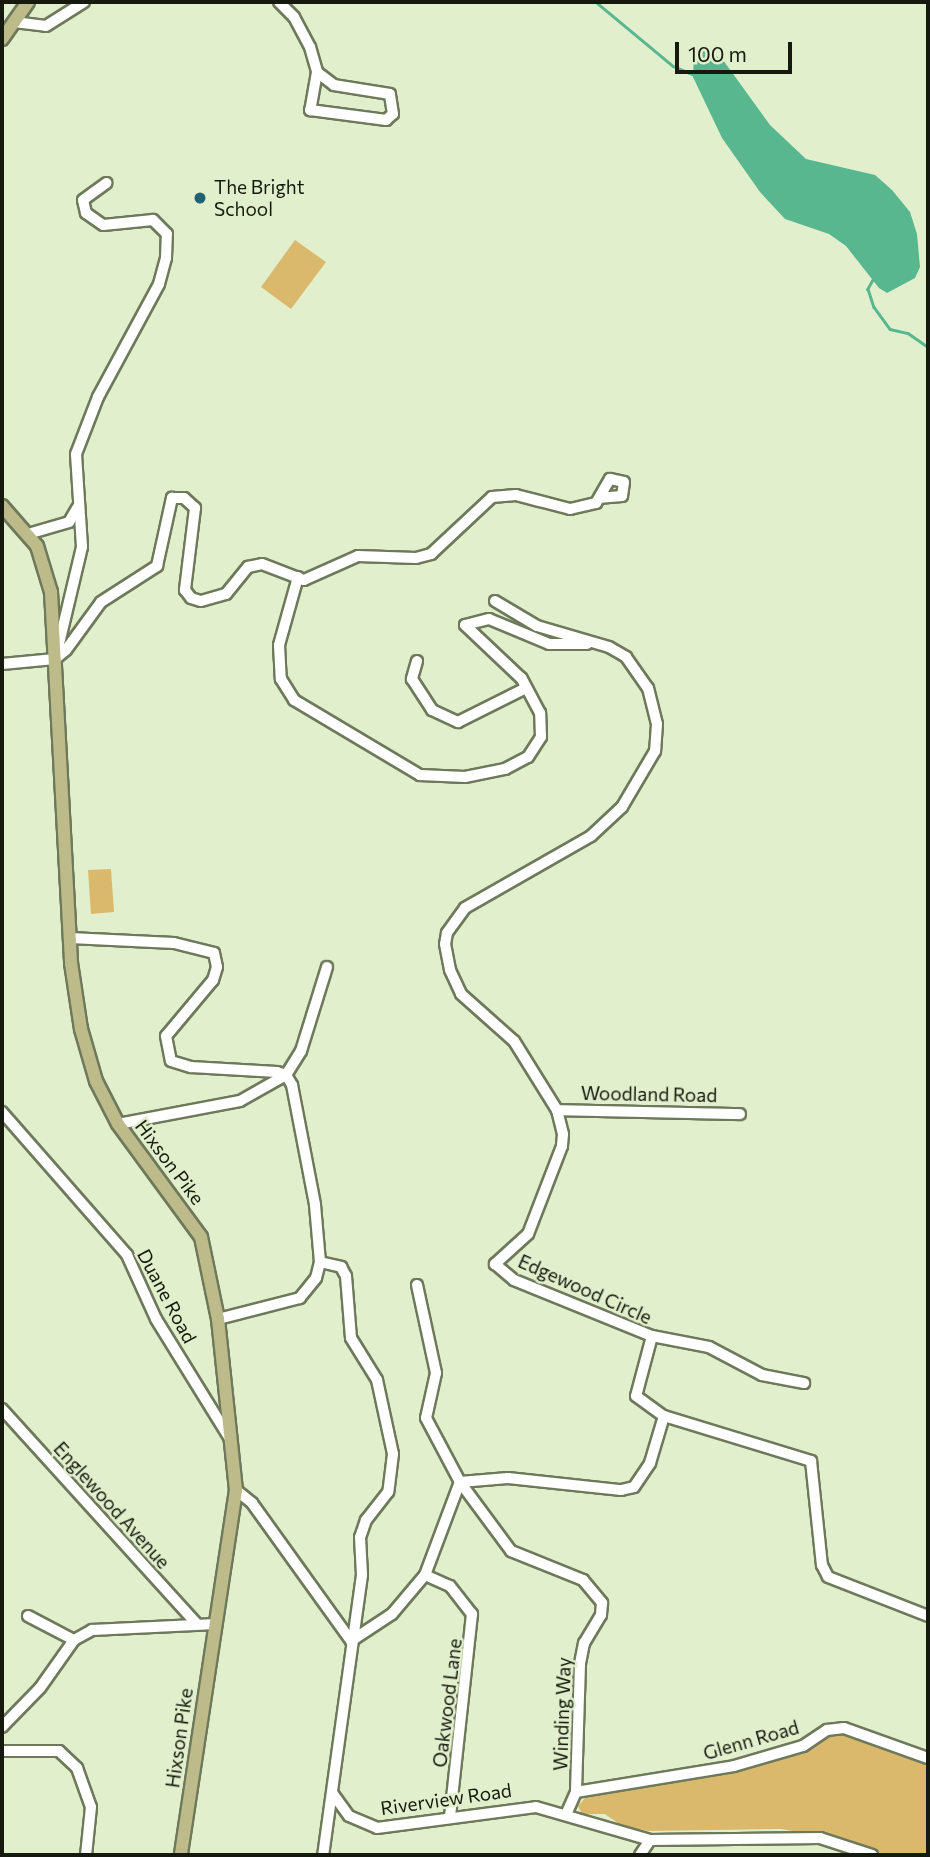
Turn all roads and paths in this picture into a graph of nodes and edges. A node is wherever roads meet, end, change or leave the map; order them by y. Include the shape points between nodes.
1 (28, 2) edge
2 (84, 2) edge
3 (279, 2) edge
4 (14, 22) junction
5 (2, 39) edge
6 (317, 72) junction
7 (106, 183) dead end
8 (601, 498) dead end
9 (2, 506) edge
10 (77, 507) junction
11 (28, 534) junction
12 (299, 577) junction
13 (495, 601) dead end
14 (593, 643) junction
15 (55, 659) junction
16 (417, 661) dead end
17 (2, 664) edge
18 (526, 688) junction
19 (70, 938) junction
20 (327, 967) dead end
21 (286, 1075) junction
22 (557, 1110) junction
23 (2, 1112) edge
24 (740, 1114) dead end
25 (118, 1124) junction
26 (320, 1262) junction
27 (416, 1285) dead end
28 (218, 1319) junction
29 (652, 1336) junction
30 (804, 1383) dead end
31 (2, 1409) edge
32 (664, 1416) junction
33 (232, 1442) junction
34 (460, 1482) junction
35 (236, 1490) junction
36 (425, 1575) junction
37 (28, 1616) dead end
38 (928, 1616) edge
39 (197, 1624) junction
40 (216, 1624) junction
41 (74, 1640) junction
42 (351, 1641) junction
43 (2, 1727) edge
44 (2, 1751) edge
45 (928, 1758) edge
46 (576, 1792) junction
47 (333, 1794) junction
48 (566, 1814) junction
49 (450, 1818) junction
50 (650, 1840) junction
51 (86, 1855) edge
52 (181, 1855) edge
53 (323, 1855) edge
54 (640, 1855) edge
55 (872, 1855) edge

1 - 4 main road
2 - 4 street via 46,26
3 - 6 street via 303,30
4 - 5 main road
6 - 6 street via 334,85 390,94 393,114 386,120 310,110
7 - 10 street via 83,200 95,221 115,226 153,220 167,234 159,284 76,454
8 - 12 street via 570,509 516,495 492,497 431,554 416,558 358,556 304,580
9 - 11 main road, Hixson Pike
10 - 11 street via 69,522
10 - 15 street via 79,570
11 - 15 main road, Hixson Pike via 45,564
12 - 15 street via 262,564 248,567 226,594 213,600 191,598 186,579 195,508 184,498 172,498 158,566 102,602
12 - 18 street via 279,645 281,679 287,690 294,701 420,775 465,777 505,769 528,757 541,737 540,713
13 - 14 street via 537,626
14 - 18 street via 549,644 489,619 465,625
14 - 22 street via 626,657 642,677 654,703 655,751 622,807 591,836 465,908 444,944 461,993 514,1041
15 - 17 street
15 - 19 main road, Hixson Pike
16 - 18 street via 412,679 432,710 458,722
19 - 21 street via 173,943 214,953 217,967 213,980 166,1036 172,1061 191,1068
19 - 25 main road, Hixson Pike via 81,1029 96,1081
20 - 21 street via 301,1051
21 - 25 street via 240,1101
21 - 26 street via 311,1178
22 - 24 street, Woodland Road
22 - 29 street, Edgewood Circle via 562,1146 528,1234 495,1264 514,1280
23 - 33 street, Duane Road via 127,1255 156,1319
25 - 28 main road, Hixson Pike via 201,1237
26 - 28 street via 313,1286 300,1298
26 - 42 street via 341,1267 346,1276 351,1338 377,1380 393,1454 388,1492 362,1527 362,1575
27 - 34 street via 436,1373 426,1418
28 - 33 main road, Hixson Pike
29 - 30 street via 709,1347 762,1375
29 - 32 street, Edgewood Circle via 636,1396
31 - 39 street, Englewood Avenue
32 - 34 street via 650,1463 634,1487 621,1490 508,1478
32 - 38 street via 811,1461 822,1565 828,1577
33 - 35 main road, Hixson Pike
34 - 36 street
34 - 46 street, Winding Way via 511,1551 583,1580 602,1603 580,1664
35 - 40 main road, Hixson Pike
35 - 42 street via 252,1503
36 - 42 street via 392,1614
36 - 49 street, Oakwood Lane via 450,1586 466,1601 473,1623
37 - 41 street
39 - 40 street
39 - 41 street via 92,1630
40 - 52 main road, Hixson Pike
41 - 43 street via 40,1688
42 - 47 street
44 - 51 street via 59,1751 77,1768 91,1807
45 - 46 street, Glenn Road via 844,1728 827,1730 803,1746 734,1766
46 - 48 street, Winding Way
47 - 49 street, Riverview Road via 349,1816 377,1828
47 - 53 street
48 - 49 street, Riverview Road via 517,1806
48 - 50 street, Riverview Road
50 - 54 street
50 - 55 street, Riverview Road via 820,1838

